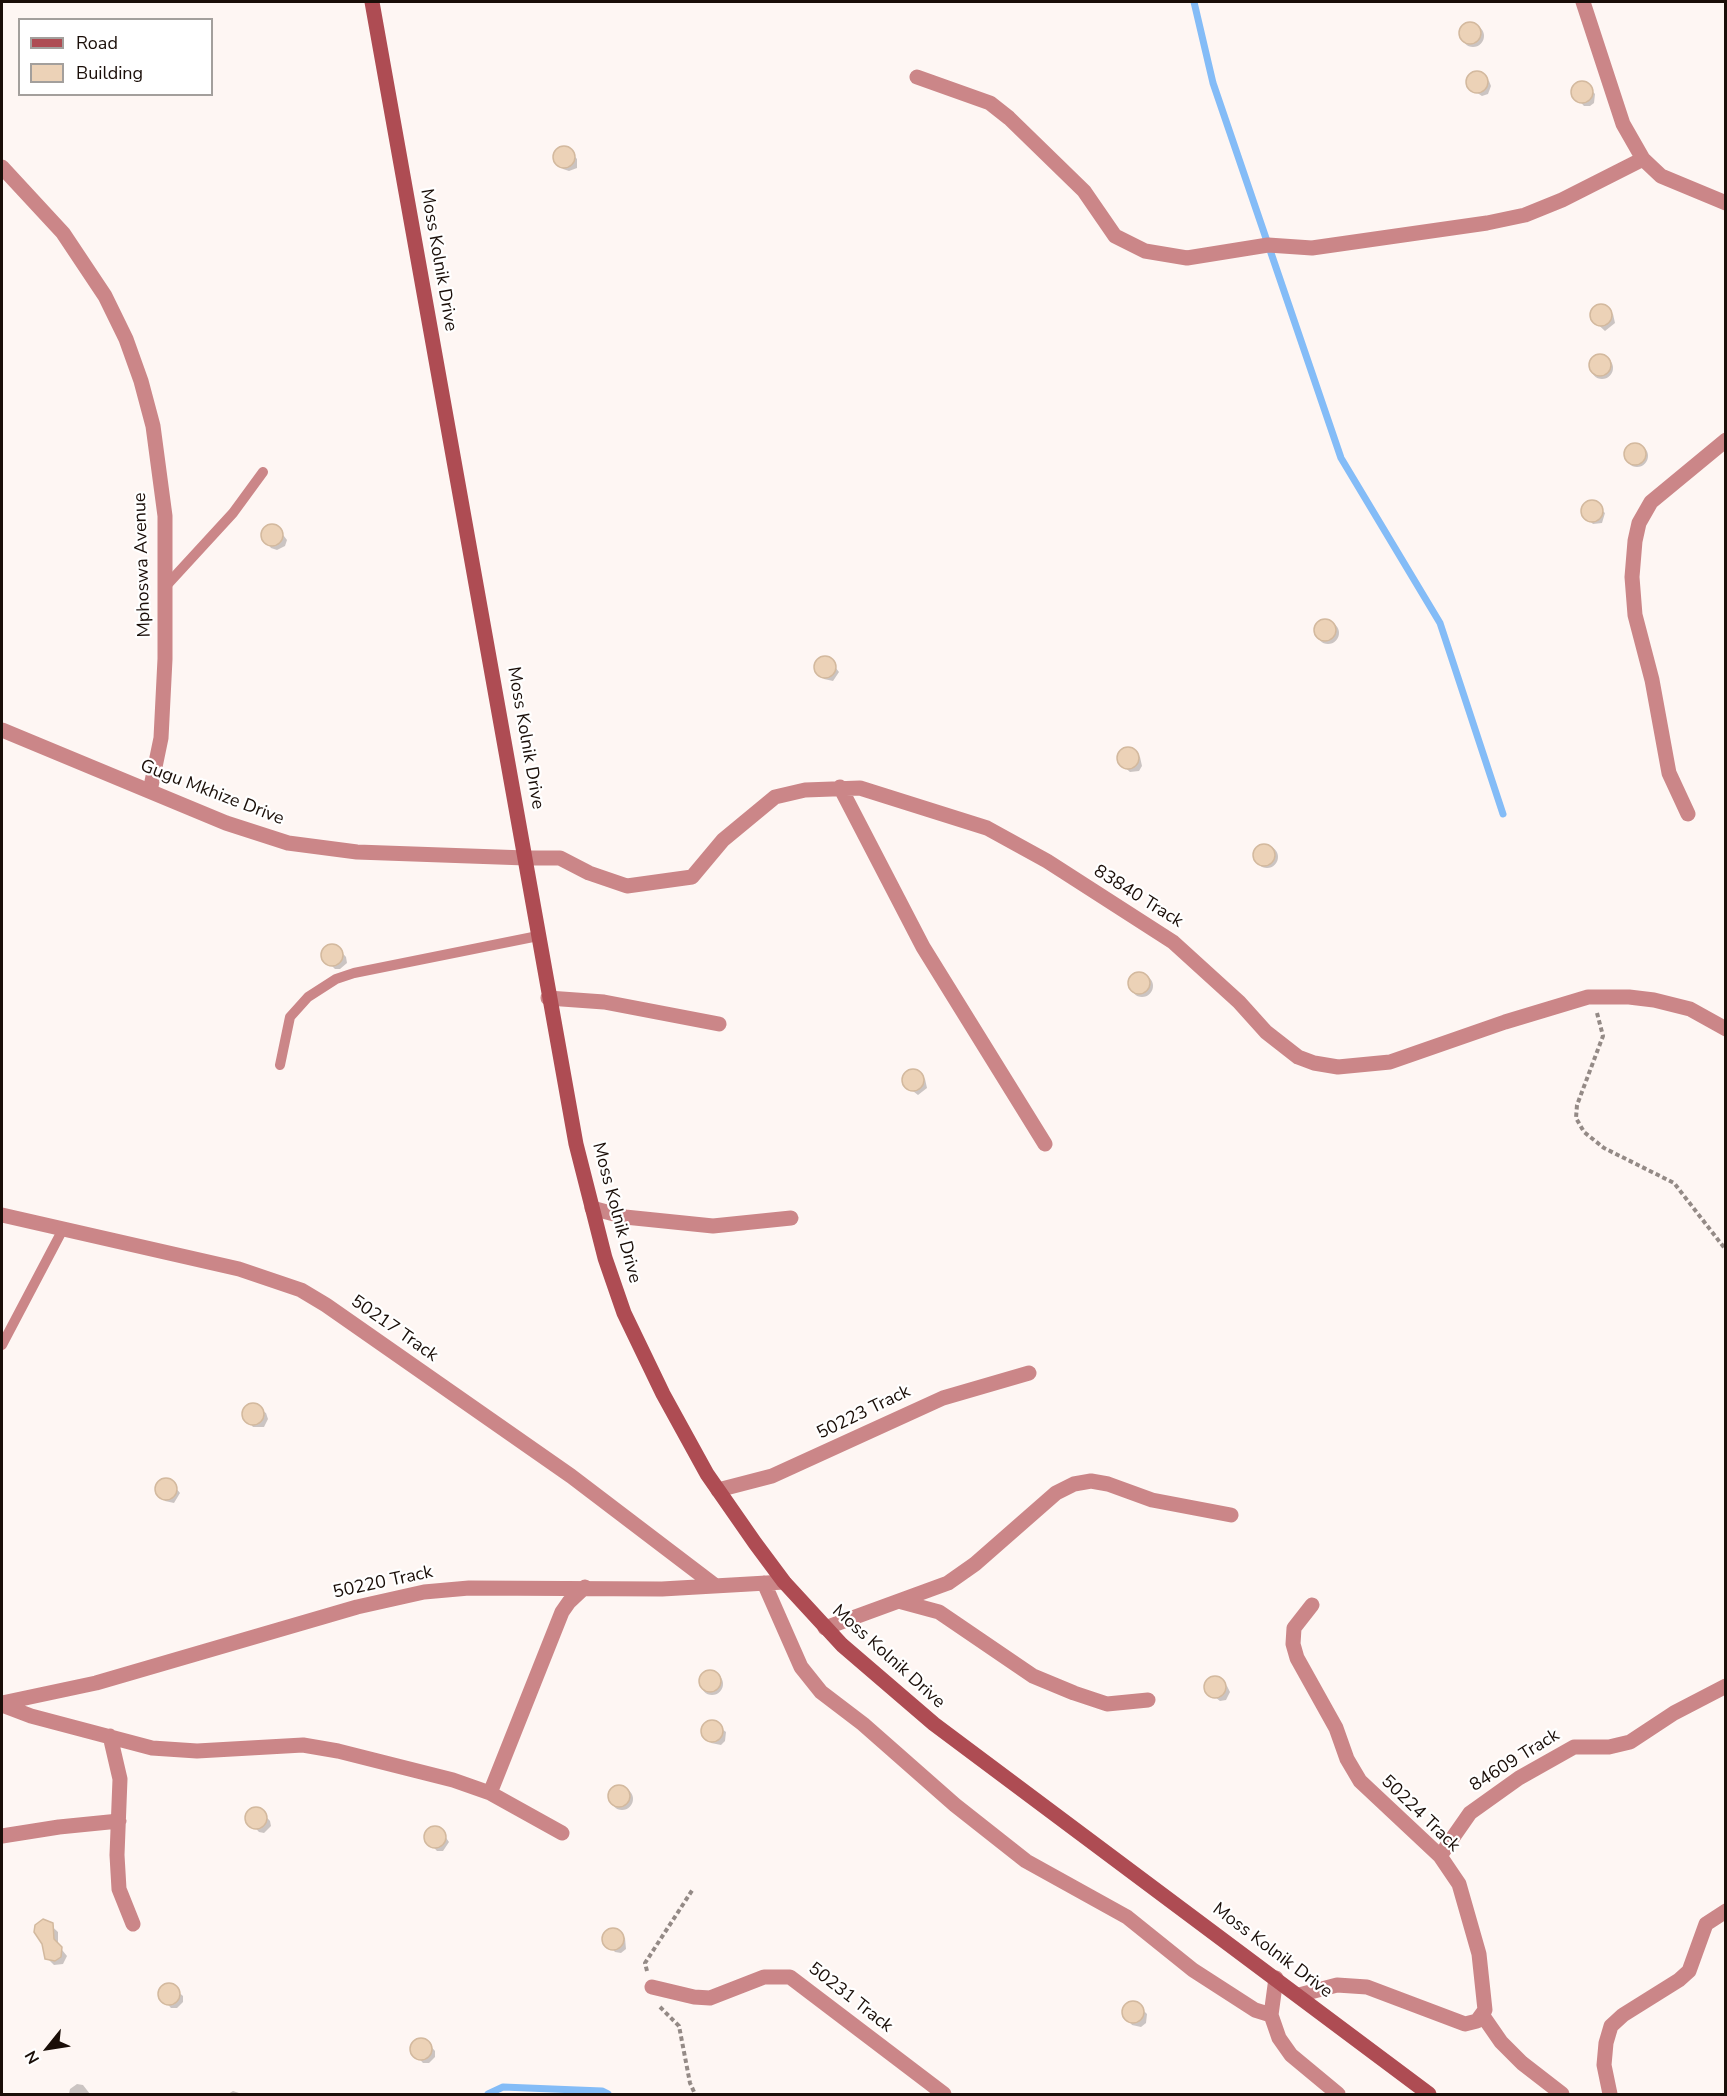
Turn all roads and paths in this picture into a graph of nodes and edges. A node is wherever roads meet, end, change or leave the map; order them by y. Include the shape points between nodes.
1 (372, 2) edge
2 (1583, 2) edge
3 (917, 76) dead end
4 (1643, 159) junction
5 (2, 167) edge
6 (1725, 203) edge
7 (1725, 440) edge
8 (263, 472) dead end
9 (165, 587) junction
10 (2, 730) edge
11 (840, 787) junction
12 (150, 791) junction
13 (1688, 814) dead end
14 (526, 858) junction
15 (538, 936) junction
16 (1588, 997) junction
17 (548, 998) junction
18 (719, 1024) dead end
19 (1725, 1029) edge
20 (280, 1065) dead end
21 (1045, 1144) dead end
22 (592, 1208) junction
23 (2, 1215) edge
24 (791, 1218) dead end
25 (62, 1231) junction
26 (1725, 1250) edge
27 (2, 1345) edge
28 (1029, 1373) dead end
29 (718, 1490) junction
30 (1232, 1515) dead end
31 (784, 1582) junction
32 (764, 1583) junction
33 (713, 1584) junction
34 (585, 1587) junction
35 (901, 1602) junction
36 (1312, 1605) dead end
37 (825, 1628) junction
38 (1725, 1686) edge
39 (1148, 1700) dead end
40 (2, 1704) edge
41 (110, 1736) junction
42 (490, 1793) junction
43 (118, 1821) junction
44 (562, 1833) dead end
45 (2, 1836) edge
46 (1440, 1856) junction
47 (1725, 1911) edge
48 (133, 1924) dead end
49 (1276, 1978) junction
50 (652, 1987) dead end
51 (1299, 1995) junction
52 (1271, 2015) junction
53 (1483, 2016) junction
54 (944, 2094) edge
55 (1338, 2094) edge
56 (1429, 2094) edge
57 (1562, 2094) edge
58 (1610, 2094) edge

1 - 14 main road, Moss Kolnik Drive
2 - 4 street via 1623,124
3 - 4 street via 990,103 1009,118 1084,191 1115,236 1145,251 1187,258 1268,245 1324,246 1487,224 1526,215 1562,200
4 - 6 street via 1660,176
5 - 9 street, Mphoswa Avenue via 63,233 105,296 126,339 153,426 165,516
7 - 13 street via 1651,502 1639,523 1635,541 1635,615 1669,773
8 - 9 lane via 233,513
9 - 12 street, Mphoswa Avenue via 161,738
10 - 12 street, Gugu Mkhize Drive
11 - 14 street, 83840 Track via 775,797 723,840 692,877 627,885 589,873 560,858
11 - 16 street, 83840 Track via 869,790 951,814 987,828 1047,861 1173,942 1266,1032 1314,1064 1338,1067 1390,1062
11 - 21 street via 923,947
12 - 14 street, Gugu Mkhize Drive via 226,824 288,843 357,852
14 - 15 main road, Moss Kolnik Drive
15 - 17 main road, Moss Kolnik Drive
15 - 20 lane via 336,979 308,997 290,1017
16 - 19 street, 83840 Track via 1629,996 1690,1008
16 - 26 path via 1603,1036 1576,1118 1584,1132 1604,1148 1674,1183
17 - 18 street via 604,1002
17 - 22 main road, Moss Kolnik Drive
22 - 24 street via 625,1217 713,1226
22 - 29 main road, Moss Kolnik Drive via 624,1313 684,1435
23 - 25 street, 50217 Track
25 - 27 lane
25 - 33 street, 50217 Track via 239,1269 301,1290 571,1476
28 - 29 street, 50223 Track via 943,1398 772,1476
29 - 31 main road, Moss Kolnik Drive
30 - 35 street via 1152,1500 1108,1484 1074,1484 1056,1493 975,1564 948,1582
31 - 32 street, 50220 Track
31 - 37 main road, Moss Kolnik Drive
32 - 33 street, 50220 Track
32 - 52 street via 801,1667 821,1692 1026,1861 1127,1917 1193,1970 1255,2010
33 - 34 street, 50220 Track via 662,1589
34 - 40 street, 50220 Track via 469,1588 416,1594 357,1607 96,1683
34 - 42 street via 562,1612
35 - 37 street
35 - 39 street via 939,1612 1033,1676 1074,1693 1107,1704
36 - 46 street, 50224 Track via 1294,1628 1293,1644 1336,1728 1347,1759 1376,1799
37 - 49 main road, Moss Kolnik Drive via 934,1724
38 - 46 street, 84609 Track via 1630,1742 1609,1747 1574,1747 1519,1778 1470,1813
40 - 41 street via 31,1716
41 - 42 street via 152,1748 197,1751 303,1745 453,1780
41 - 43 street via 120,1779
42 - 44 street
43 - 45 street
43 - 48 street via 119,1889
46 - 53 street, 50224 Track via 1459,1884 1471,1920 1484,1987
47 - 58 street via 1706,1924 1689,1971 1611,2026 1604,2065
49 - 51 main road, Moss Kolnik Drive
49 - 52 street
50 - 54 street, 50231 Track via 710,1998 764,1977 790,1977
51 - 53 street via 1337,1985 1356,1985 1457,2023 1471,2024
51 - 56 main road, Moss Kolnik Drive
52 - 55 street via 1279,2038 1291,2055
53 - 57 street via 1522,2063

